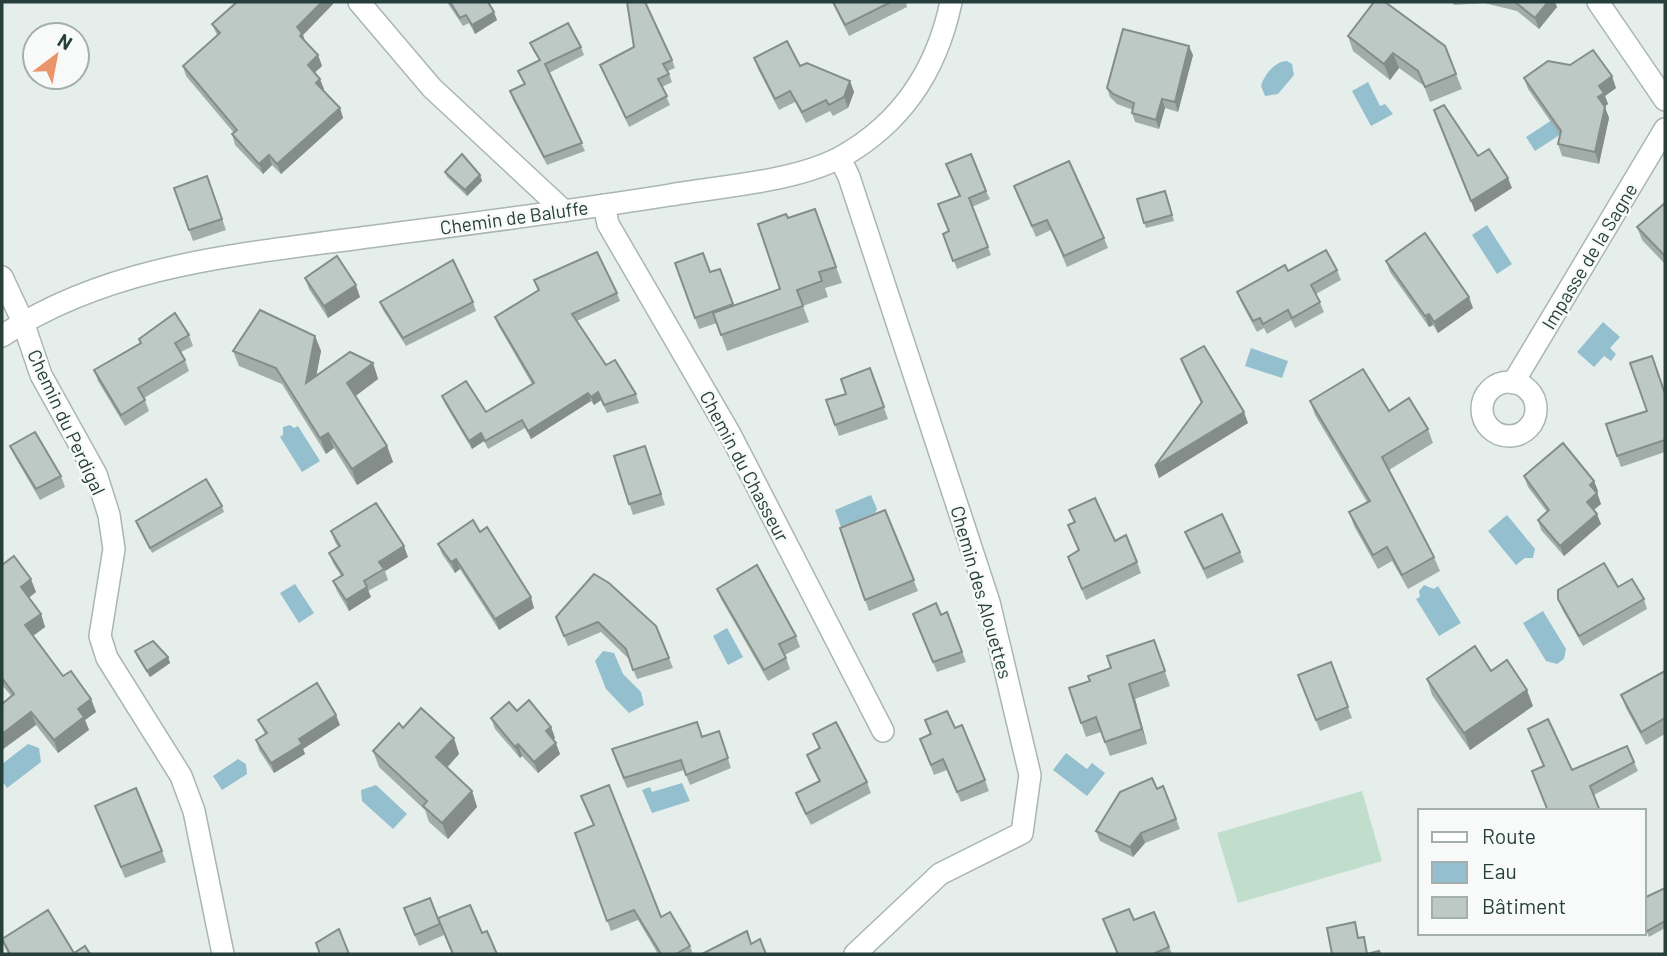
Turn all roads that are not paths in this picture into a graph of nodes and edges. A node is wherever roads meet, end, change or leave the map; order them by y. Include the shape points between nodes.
1 (359, 2) edge
2 (951, 2) edge
3 (1598, 2) edge
4 (1665, 100) edge
5 (1665, 129) edge
6 (840, 158) junction
7 (604, 205) junction
8 (564, 211) junction
9 (2, 277) edge
10 (23, 322) junction
11 (2, 336) edge
12 (1513, 383) dead end
13 (883, 731) dead end
14 (223, 954) edge
15 (855, 954) edge

1 - 8 street via 432,88
2 - 6 street, Chemin de Baluffe via 921,86 885,128
3 - 4 street
5 - 12 street, Impasse de la Sagne
6 - 7 street, Chemin de Baluffe via 790,174
6 - 15 street, Chemin des Alouettes via 989,602 1030,775 1022,833 940,874
7 - 8 street, Chemin de Baluffe
7 - 13 street, Chemin du Chasseur via 608,224 730,434
8 - 10 street, Chemin de Baluffe via 214,258 88,292
9 - 10 street, Chemin du Perdigal
10 - 11 street, Chemin de Baluffe
10 - 14 street, Chemin du Perdigal via 41,375 96,474 106,505 114,549 100,636 107,658 181,776 194,811

